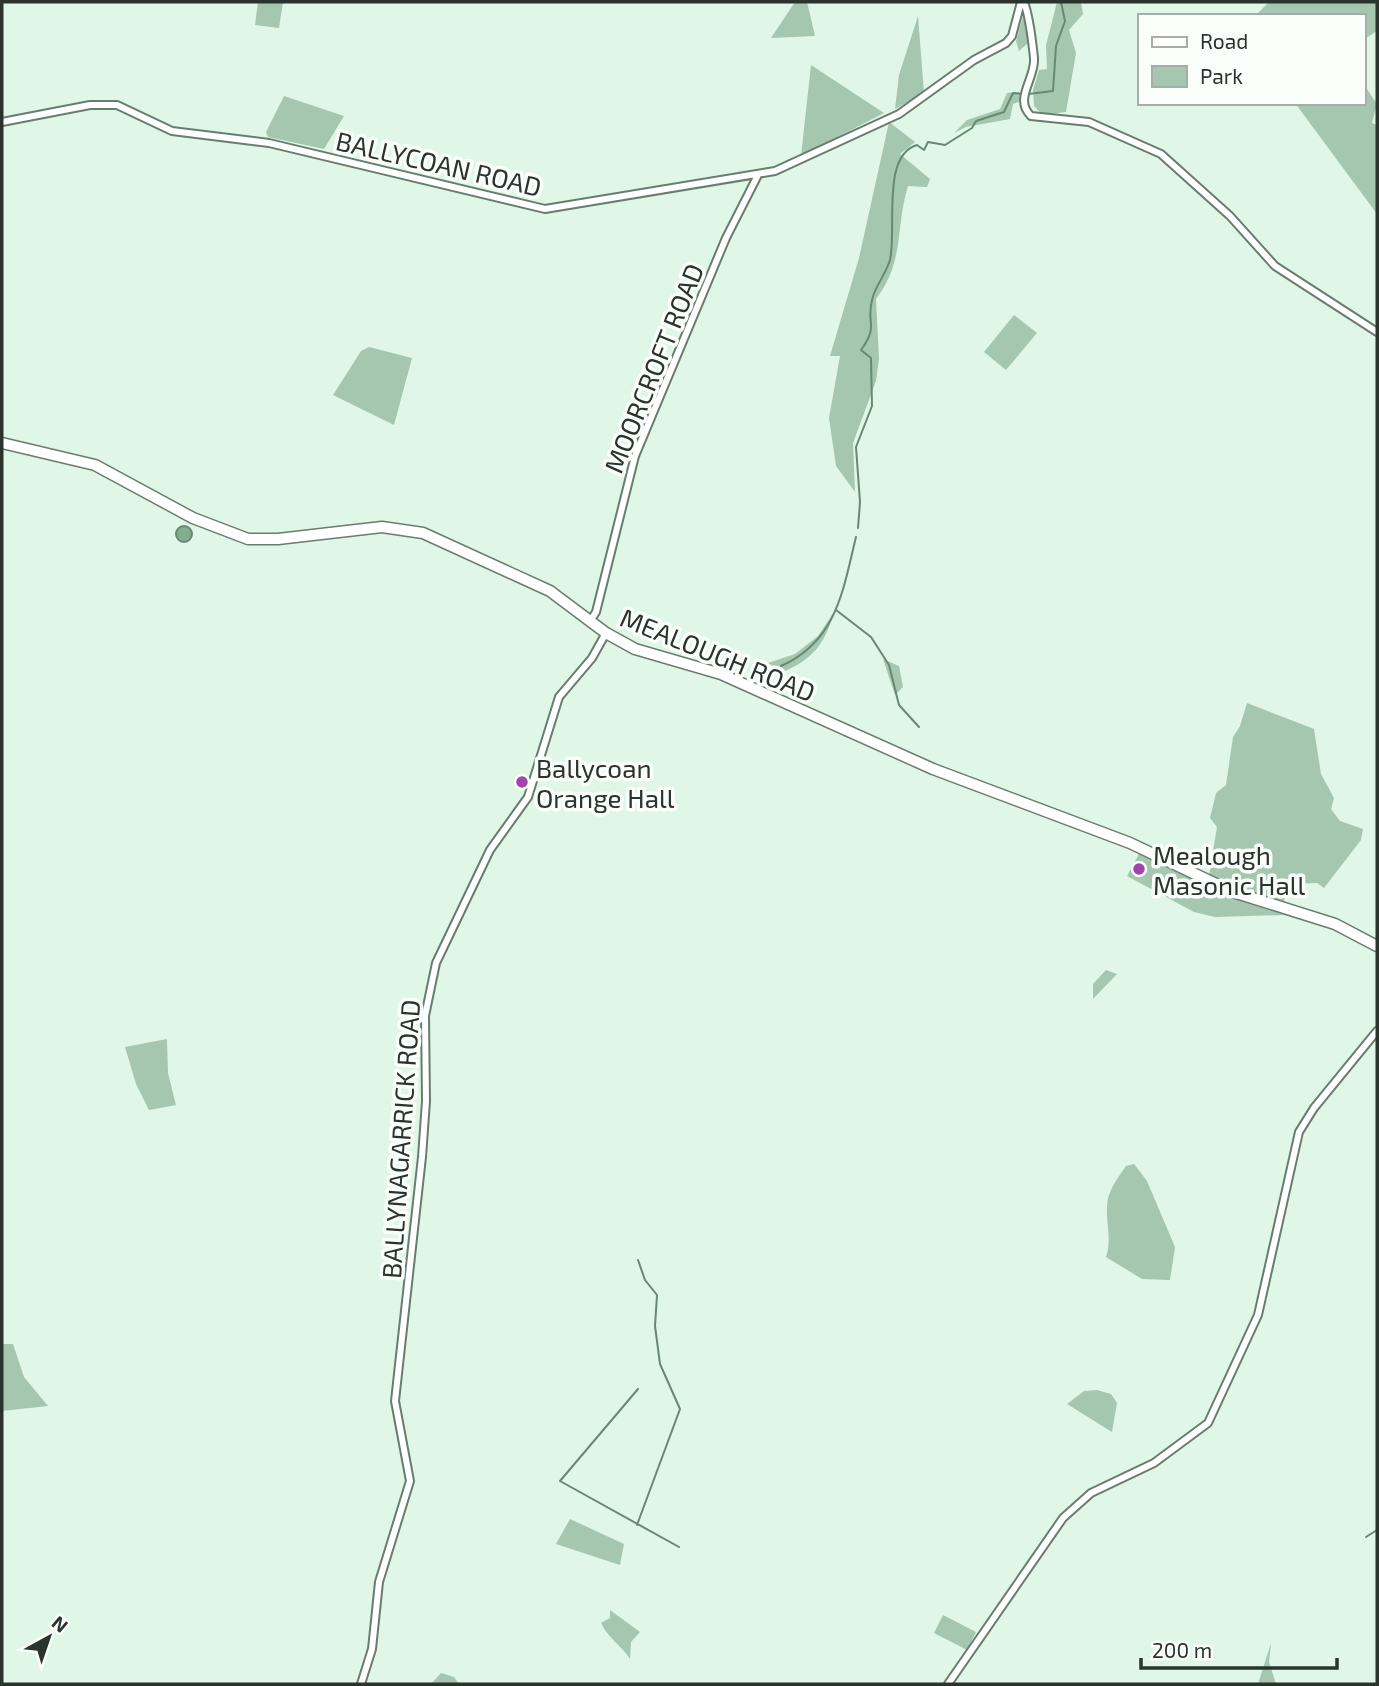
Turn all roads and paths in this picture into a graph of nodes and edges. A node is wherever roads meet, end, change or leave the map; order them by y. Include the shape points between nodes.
1 (1022, 2) edge
2 (2, 122) edge
3 (758, 175) junction
4 (1377, 331) edge
5 (2, 443) edge
6 (590, 621) junction
7 (606, 633) junction
8 (1377, 946) edge
9 (1377, 1031) edge
10 (361, 1684) edge
11 (948, 1684) edge

1 - 3 street, BALLYCOAN ROAD via 1006,44 974,60 920,102
1 - 4 street via 1034,58 1024,95 1031,117 1089,122 1161,154 1230,216 1275,266
2 - 3 street, BALLYCOAN ROAD via 90,105 117,106 172,131 269,143 545,209
3 - 6 street, MOORCROFT ROAD via 726,238 635,456 597,612
5 - 6 street, MEALOUGH ROAD via 95,465 201,521 248,539 382,527 423,533 550,591
6 - 7 street, MEALOUGH ROAD
7 - 8 street, MEALOUGH ROAD via 635,649 721,674 933,769 1130,843 1233,892 1335,924
7 - 10 street, BALLYNAGARRICK ROAD via 593,658 559,697 528,797 490,850 436,963 425,1016 422,1157 395,1401 410,1481 379,1583 372,1649
9 - 11 street via 1299,1132 1258,1315 1208,1423 1163,1458 1074,1506

